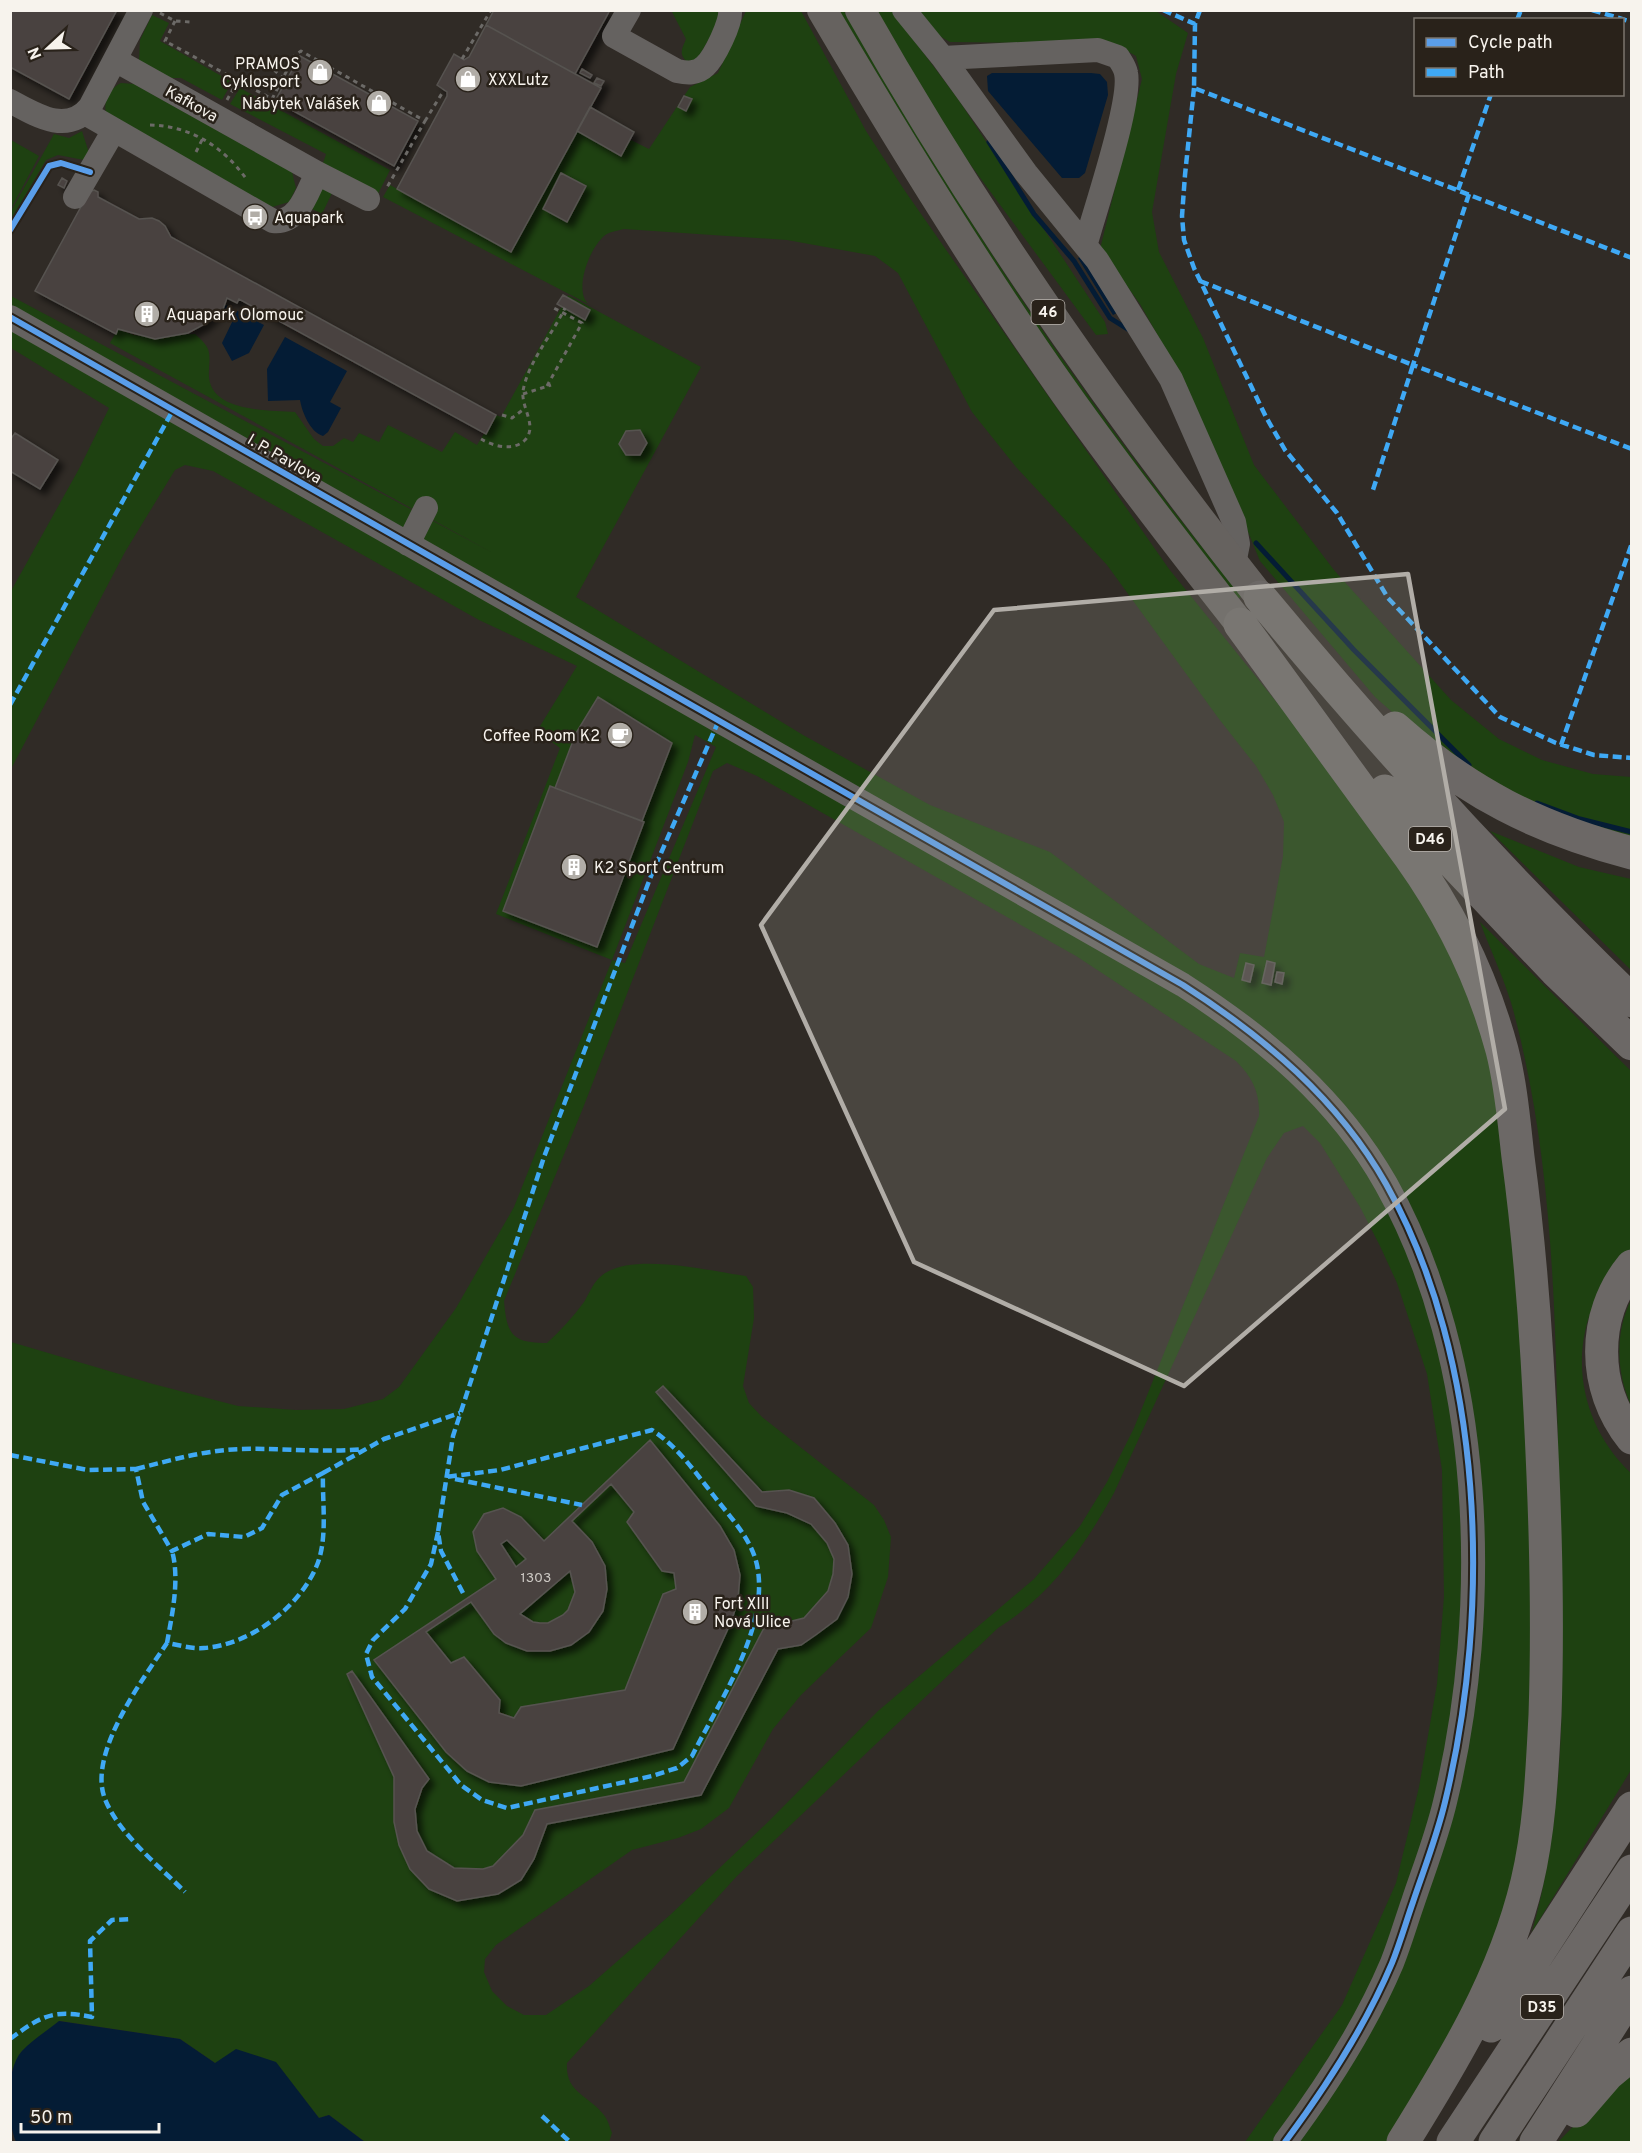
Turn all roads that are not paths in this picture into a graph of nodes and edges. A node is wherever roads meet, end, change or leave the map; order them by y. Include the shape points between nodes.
1 (141, 10) edge
2 (629, 10) edge
3 (730, 10) edge
4 (822, 10) edge
5 (860, 10) edge
6 (904, 10) edge
7 (943, 58) junction
8 (117, 61) junction
9 (10, 101) edge
10 (85, 113) junction
11 (114, 130) junction
12 (316, 173) junction
13 (75, 197) dead end
14 (368, 198) dead end
15 (1086, 243) junction
16 (10, 317) edge
17 (426, 508) dead end
18 (408, 544) junction
19 (1234, 564) junction
20 (1260, 597) junction
21 (1240, 624) junction
22 (1632, 853) edge
23 (1632, 1001) edge
24 (1632, 1044) edge
25 (1632, 1266) edge
26 (1632, 1438) edge
27 (1632, 1808) edge
28 (1632, 1871) edge
29 (1632, 1933) edge
30 (1632, 1992) edge
31 (1632, 2054) edge
32 (1285, 2142) edge
33 (1403, 2142) edge
34 (1409, 2142) edge
35 (1453, 2142) edge
36 (1495, 2142) edge
37 (1536, 2142) edge
38 (1550, 2142) edge

1 - 8 street
2 - 3 street via 614,36 677,71 689,73 706,66 731,21
4 - 21 main road, 46 via 900,143 1004,304 1108,452
5 - 19 main road, 46 via 929,128 1018,267 1130,427
6 - 7 street
7 - 15 street via 1026,173
7 - 15 street via 1098,50 1118,57 1127,73 1126,89
8 - 10 street
8 - 12 street, Kafkova
9 - 10 street via 56,122 69,122
10 - 11 street
11 - 12 street via 273,221 292,217
11 - 13 street
12 - 14 street, Kafkova
15 - 19 street via 1171,379 1234,522 1238,544
16 - 18 street, I. P. Pavlova
17 - 18 street
18 - 32 street, I. P. Pavlova via 1226,1012 1296,1070 1324,1099 1360,1144 1401,1213 1432,1293 1463,1419 1473,1534 1472,1615 1464,1694 1445,1802 1392,1964 1350,2045
19 - 20 main road, 46
20 - 22 highway via 1394,727 1471,788 1577,839
20 - 23 highway, D46 via 1479,847
21 - 24 highway, D46 via 1461,873
21 - 33 highway via 1404,848 1463,944 1502,1051 1527,1227 1541,1420 1546,1573 1546,1684 1538,1823 1522,1900 1496,1978 1454,2060
25 - 26 highway via 1609,1306 1601,1350 1609,1398
27 - 34 highway via 1464,2067
28 - 35 highway, D35
29 - 36 highway, D35
30 - 37 highway
31 - 38 highway via 1608,2074

